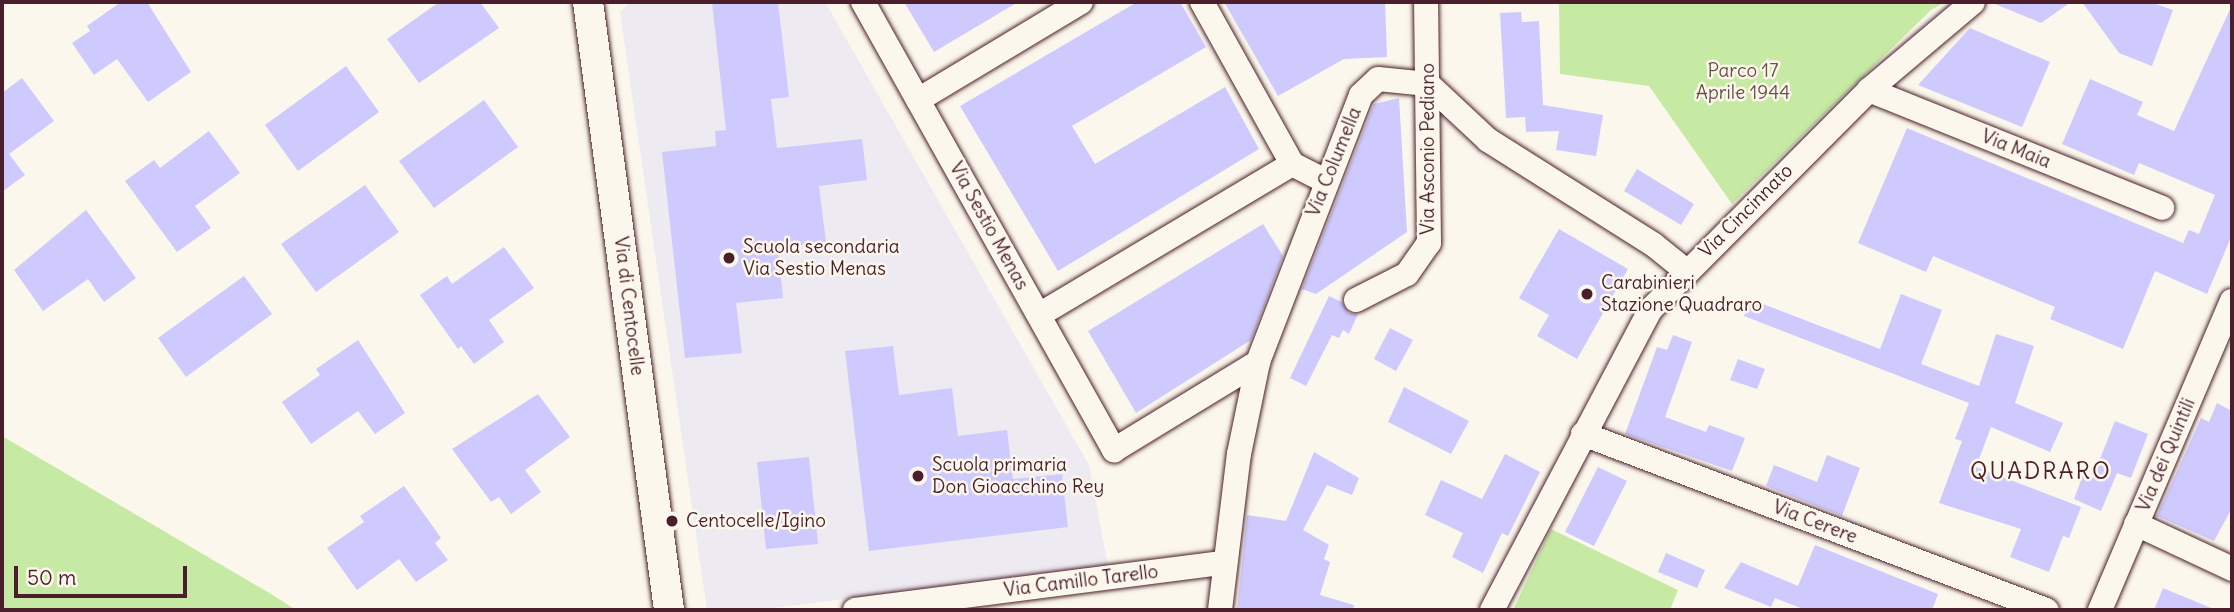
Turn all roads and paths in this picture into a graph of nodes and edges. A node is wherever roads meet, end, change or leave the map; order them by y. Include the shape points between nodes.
1 (588, 2) edge
2 (863, 2) edge
3 (1081, 2) edge
4 (1202, 2) edge
5 (1426, 2) edge
6 (1973, 2) edge
7 (1427, 84) junction
8 (1870, 90) junction
9 (918, 100) junction
10 (1292, 164) junction
11 (1325, 181) junction
12 (2162, 208) dead end
13 (1685, 270) junction
14 (1356, 300) dead end
15 (2232, 301) edge
16 (1039, 315) junction
17 (1258, 362) junction
18 (1583, 434) junction
19 (2136, 524) junction
20 (1223, 563) junction
21 (2232, 569) edge
22 (669, 610) edge
23 (855, 610) edge
24 (1220, 610) edge
25 (1492, 610) edge
26 (2046, 610) edge
27 (2100, 610) edge

1 - 22 street, Via di Centocelle
2 - 9 street, Via Sestio Menas
3 - 9 street
4 - 10 street
5 - 7 street, Via Asconio Pediano
6 - 8 street, Via Cincinnato
7 - 11 street, Via Columella via 1378,79 1361,95
7 - 13 street via 1488,140 1654,245
7 - 14 street, Via Asconio Pediano via 1429,243 1408,274
8 - 12 street, Via Maia
8 - 13 street, Via Cincinnato
9 - 16 street, Via Sestio Menas
10 - 11 street
10 - 16 street
11 - 17 street, Via Columella
13 - 18 street, Via Cincinnato via 1651,309
15 - 19 street, Via dei Quintili
16 - 17 street, Via Sestio Menas via 1114,450
17 - 20 street, Via Columella
18 - 25 street, Via Cincinnato
18 - 26 street, Via Cerere
19 - 21 street
19 - 27 street, Via dei Quintili
20 - 23 street, Via Camillo Tarello
20 - 24 street, Via Columella

